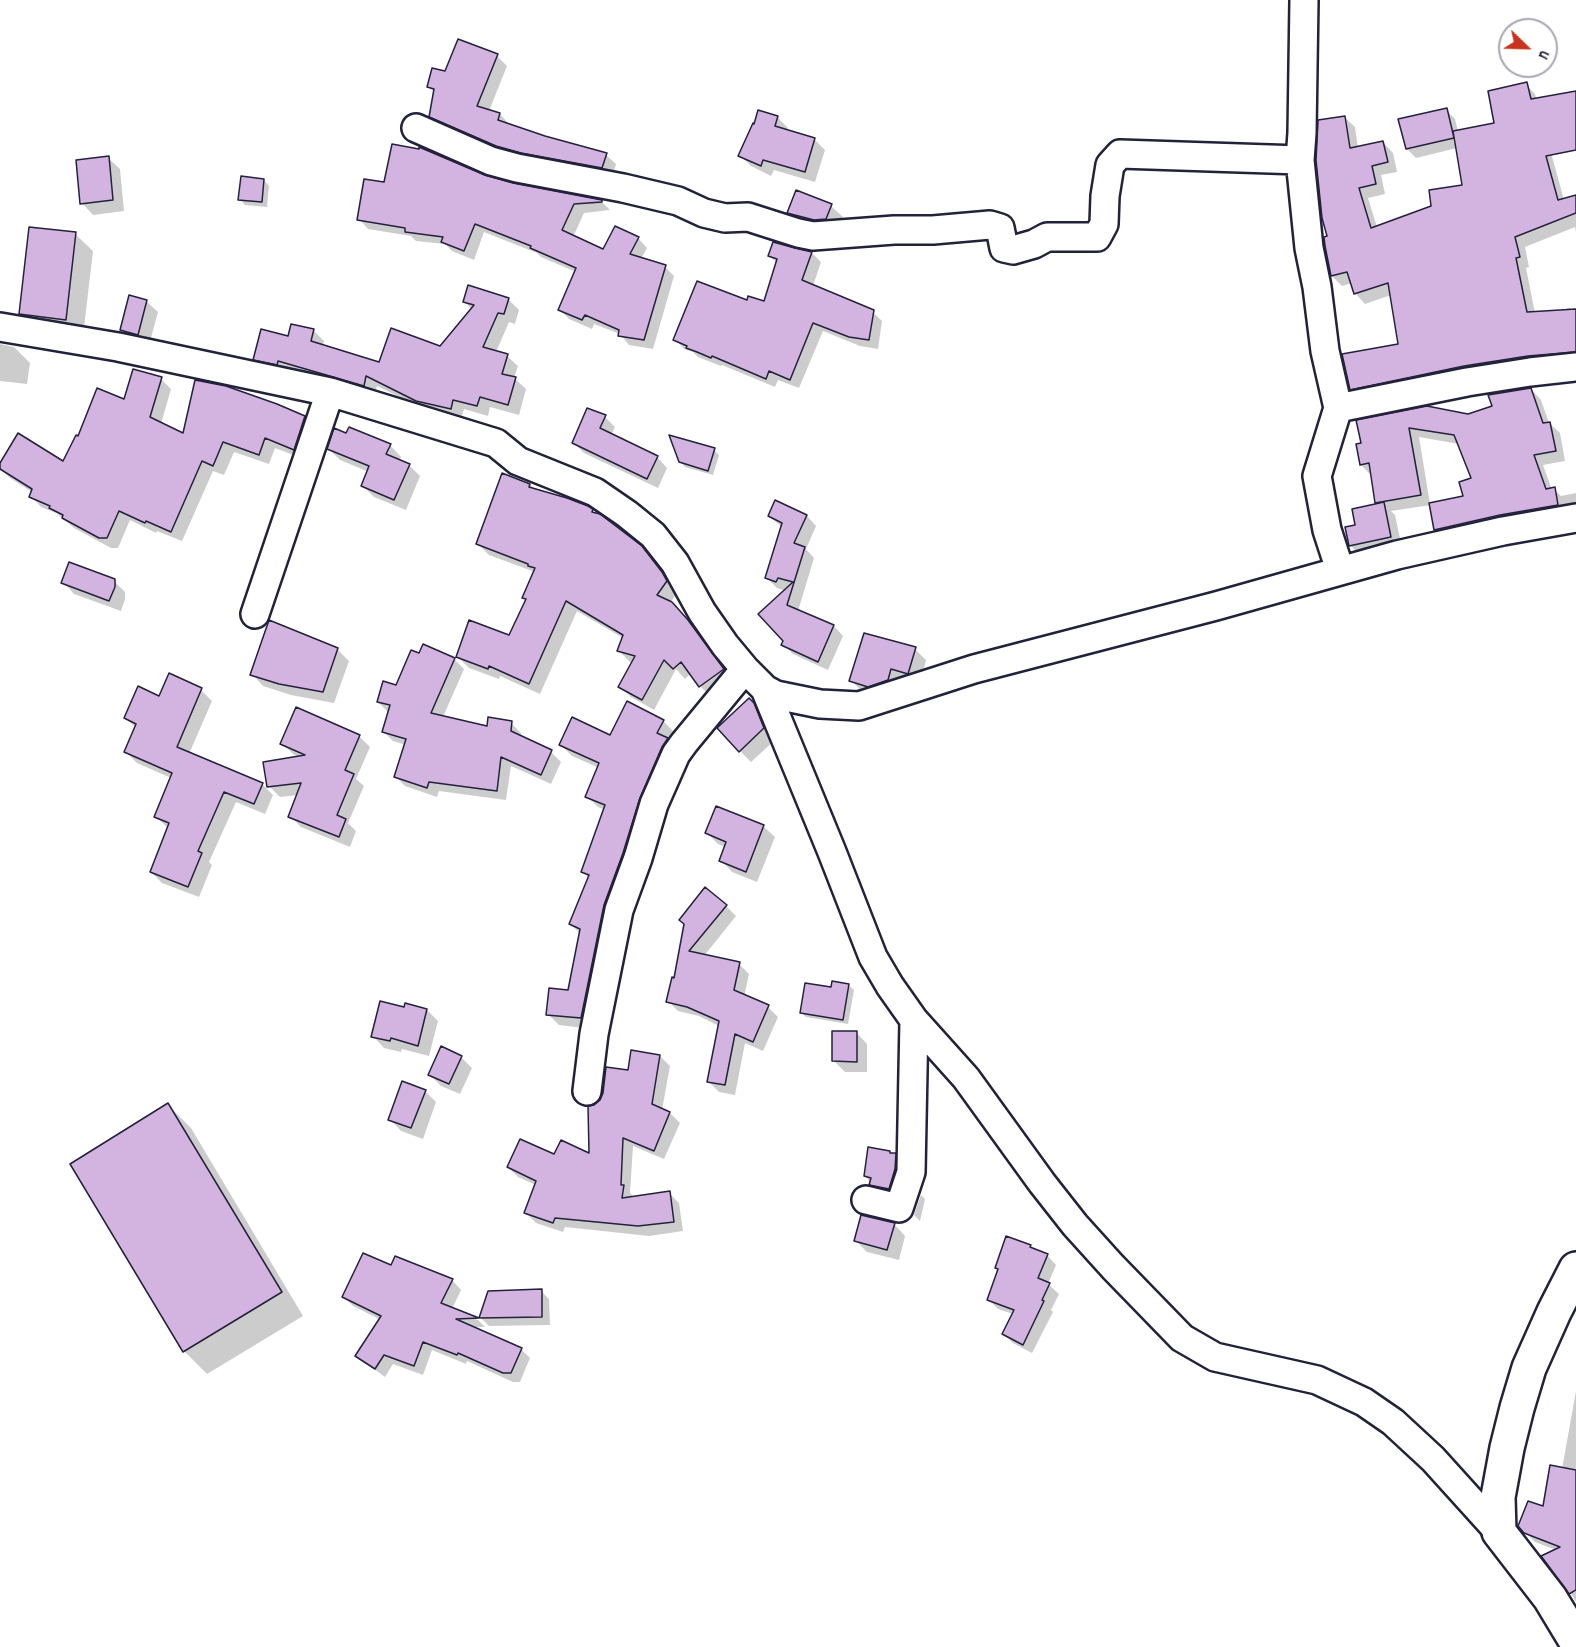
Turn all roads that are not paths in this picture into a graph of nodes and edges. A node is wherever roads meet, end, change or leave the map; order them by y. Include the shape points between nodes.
1 (1304, 0) edge
2 (416, 128) dead end
3 (1300, 160) junction
4 (0, 327) edge
5 (1576, 367) edge
6 (330, 392) junction
7 (1338, 408) junction
8 (1576, 518) edge
9 (1340, 570) junction
10 (255, 614) dead end
11 (745, 669) junction
12 (765, 689) junction
13 (914, 1020) junction
14 (587, 1091) dead end
15 (866, 1200) dead end
16 (1576, 1269) edge
17 (1499, 1532) junction
18 (1576, 1641) edge

1 - 3 street
2 - 3 street via 491,161 678,201 725,218 748,217 813,236 990,225 1000,228 1004,248 1013,250 1047,237 1097,237 1104,224 1110,165 1120,154
3 - 7 street via 1309,248
4 - 6 street via 118,347
5 - 7 street via 1467,382
6 - 10 street
6 - 11 street via 496,443 518,461 611,502 653,535 675,563 702,612
7 - 9 street via 1317,476 1327,530
8 - 9 street via 1503,531
9 - 12 street via 974,669 859,706 820,704
11 - 12 street
11 - 14 street via 676,754 654,804 619,910 594,1034
12 - 13 street via 873,957
13 - 15 street via 911,1173 899,1208
13 - 17 street via 966,1078 1075,1225 1182,1338 1215,1357 1317,1380 1364,1402 1393,1422 1433,1459
16 - 17 street via 1529,1368 1517,1408 1498,1497
17 - 18 street via 1550,1598

